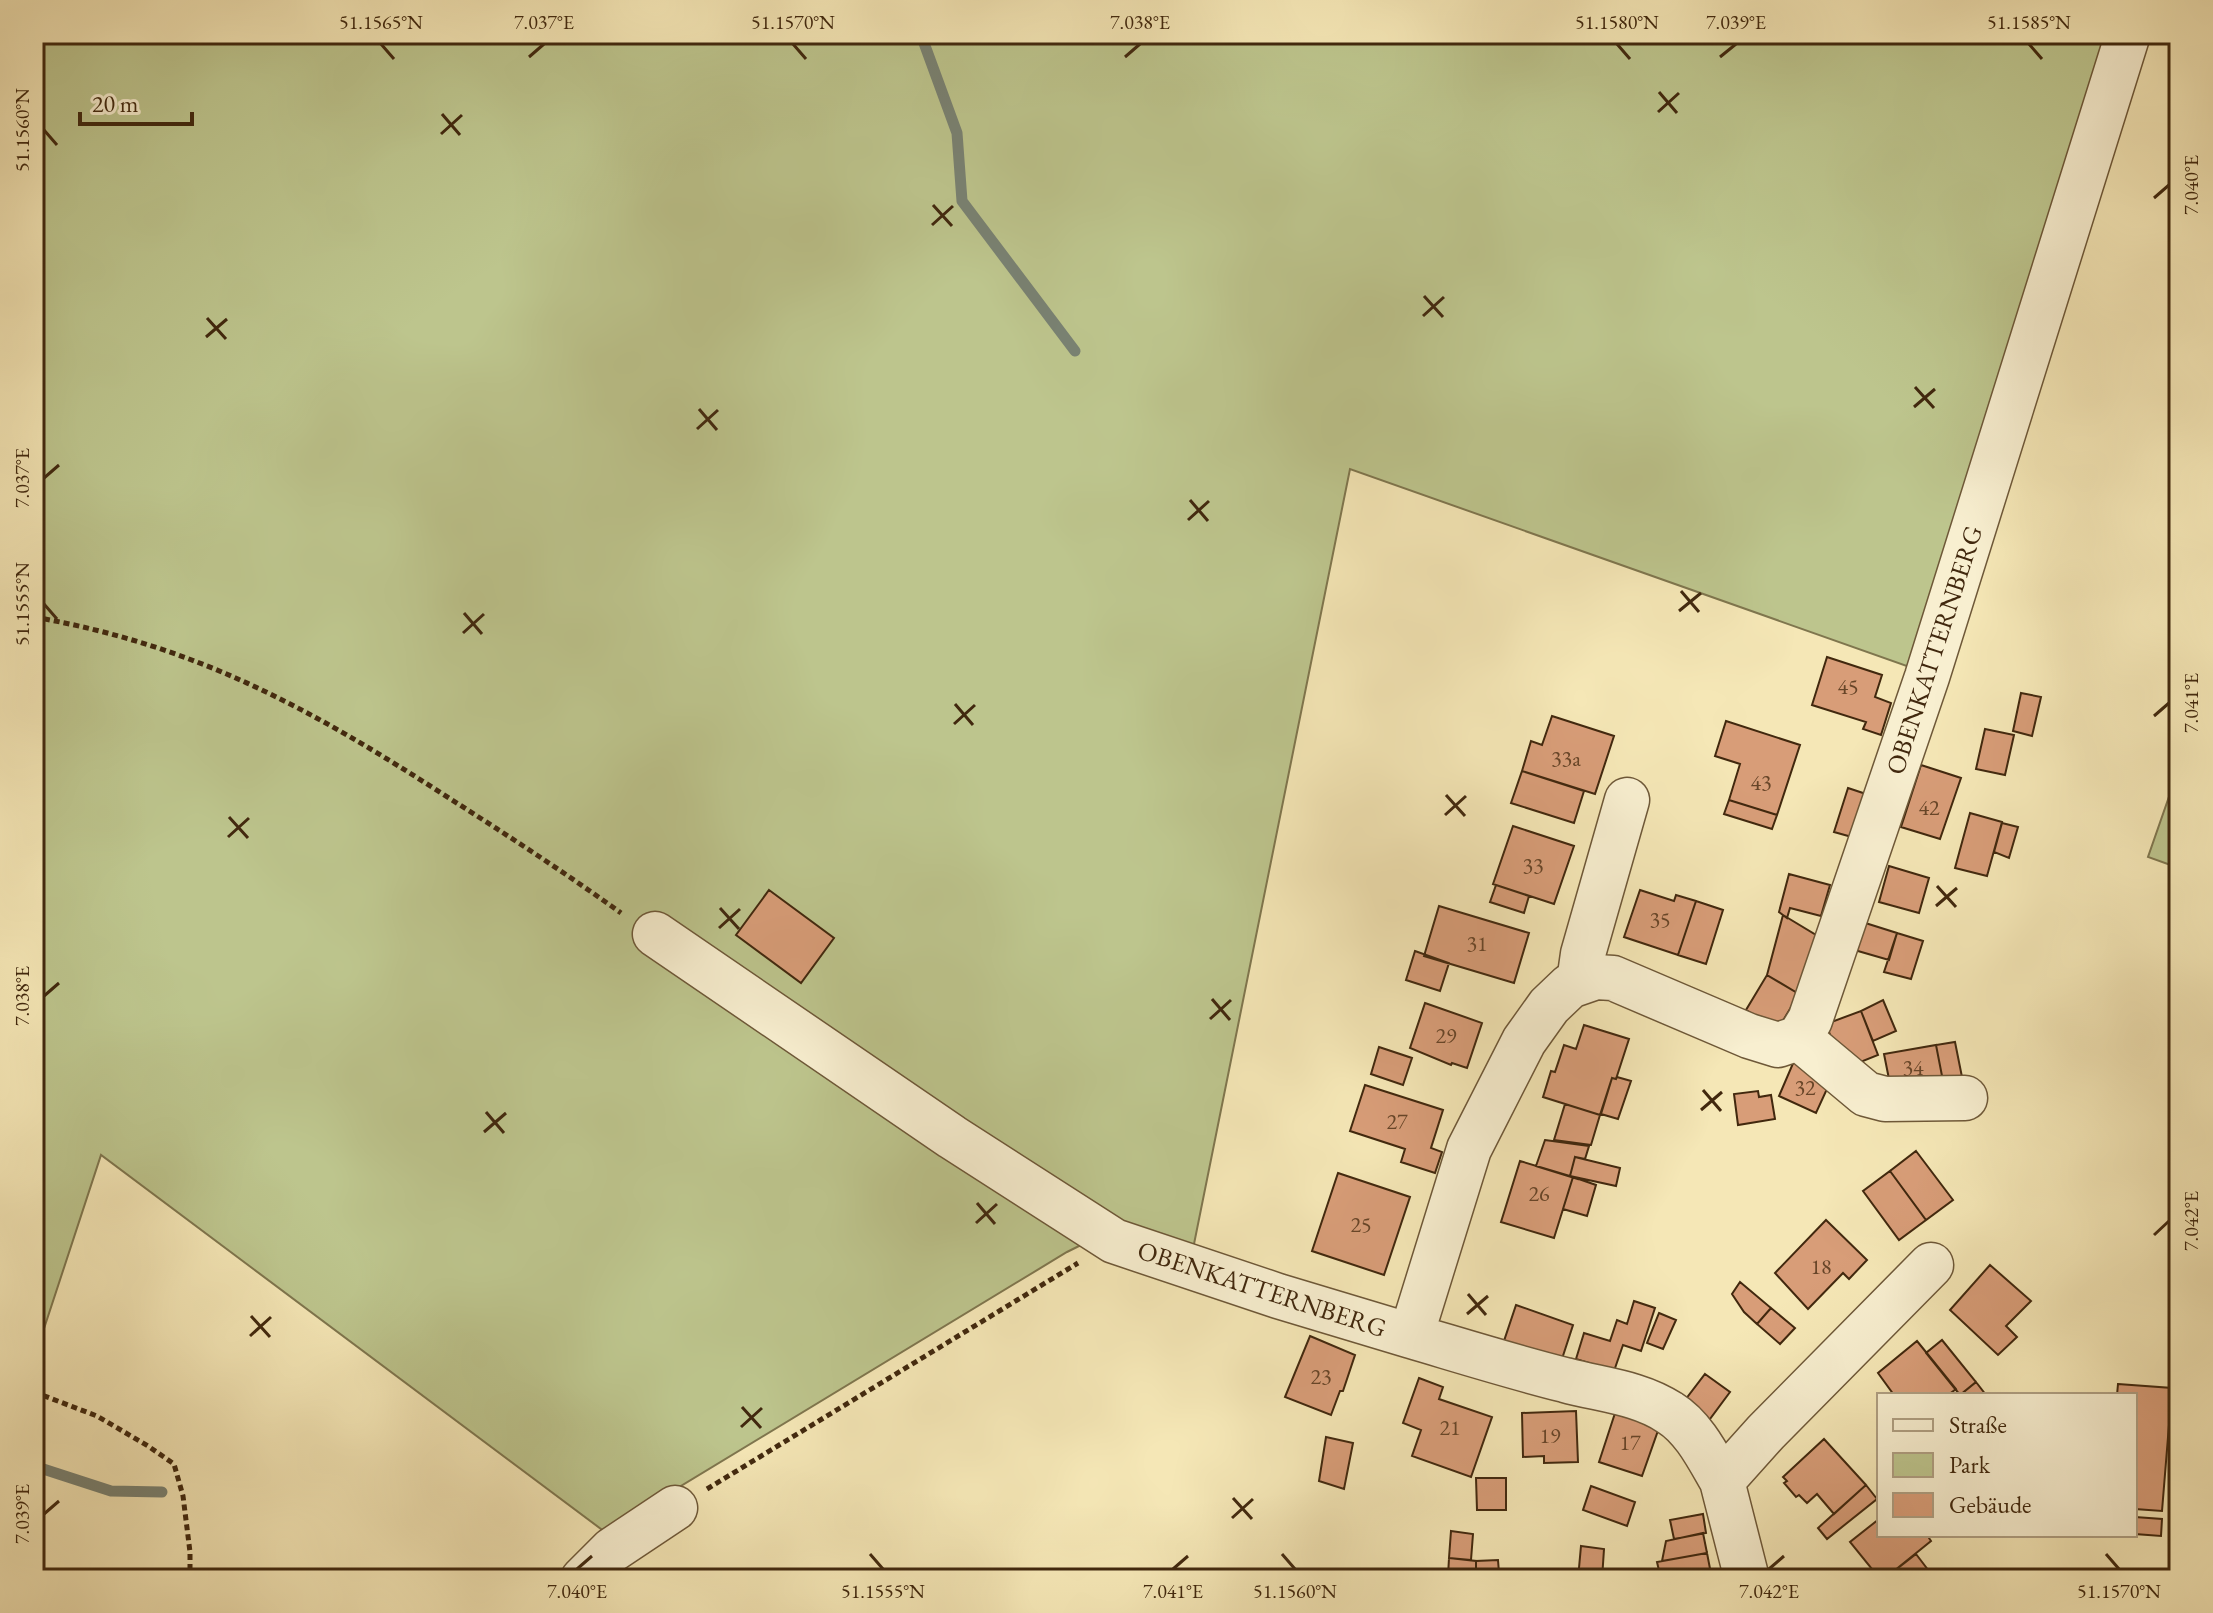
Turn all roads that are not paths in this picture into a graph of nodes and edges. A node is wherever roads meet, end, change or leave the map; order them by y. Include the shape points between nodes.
1 (2128, 34) edge
2 (1627, 800) dead end
3 (655, 934) road end
4 (1579, 982) junction
5 (1799, 1038) junction
6 (1965, 1098) dead end
7 (1931, 1265) dead end
8 (1411, 1336) junction
9 (1722, 1481) junction
10 (675, 1508) road end
11 (583, 1579) edge
12 (1747, 1579) edge

1 - 5 street, OBENKATTERNBERG via 1927,677 1830,966
2 - 4 street
3 - 8 street, OBENKATTERNBERG via 1114,1241
4 - 5 street via 1613,978 1749,1036 1778,1045
4 - 8 street, OBENKATTERNBERG via 1535,1023 1480,1124
5 - 6 street via 1866,1094 1885,1099
7 - 9 street
8 - 9 street, OBENKATTERNBERG via 1642,1398 1687,1429
9 - 12 street, OBENKATTERNBERG
10 - 11 street via 612,1550

